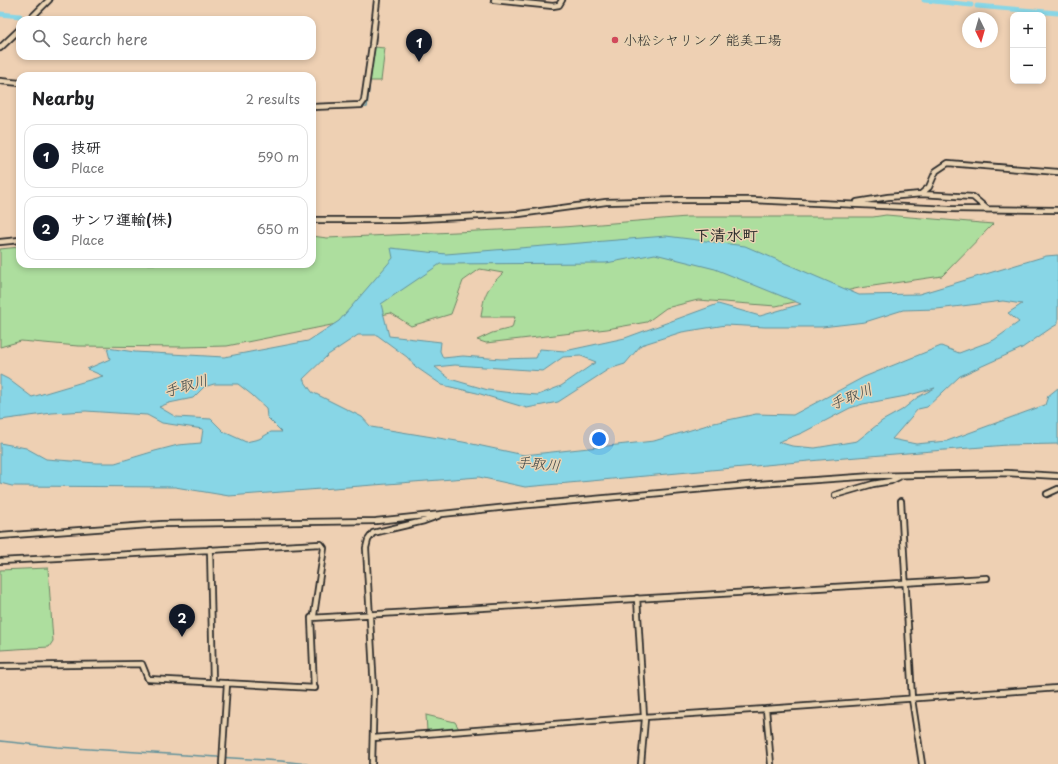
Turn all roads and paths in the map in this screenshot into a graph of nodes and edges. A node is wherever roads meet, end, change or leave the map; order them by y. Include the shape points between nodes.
1 (49, 0) edge
2 (377, 0) edge
3 (494, 0) edge
4 (562, 0) edge
5 (33, 16) edge
6 (16, 33) edge
7 (0, 48) edge
8 (0, 81) edge
9 (16, 83) edge
10 (316, 107) edge
11 (1058, 172) edge
12 (921, 194) junction
13 (848, 204) junction
14 (987, 209) junction
15 (1058, 210) edge
16 (316, 220) edge
17 (16, 240) edge
18 (0, 242) edge
19 (900, 476) junction
20 (1058, 476) edge
21 (1058, 489) edge
22 (835, 494) dead end
23 (1047, 494) dead end
24 (901, 501) dead end
25 (439, 514) junction
26 (0, 536) edge
27 (210, 549) junction
28 (0, 561) edge
29 (987, 578) dead end
30 (906, 583) junction
31 (637, 598) junction
32 (370, 614) junction
33 (311, 618) junction
34 (0, 666) edge
35 (213, 682) junction
36 (227, 683) junction
37 (1058, 688) edge
38 (912, 699) junction
39 (766, 709) junction
40 (644, 717) junction
41 (373, 738) junction
42 (222, 762) edge
43 (372, 764) edge
44 (641, 764) edge
45 (771, 764) edge
46 (922, 764) edge

1 - 5 street
2 - 10 street via 364,101 360,105
3 - 4 street via 553,6
6 - 7 street
8 - 9 street
11 - 12 street via 948,163 936,171 929,187
12 - 13 street
12 - 14 street via 972,197
13 - 14 street
13 - 16 street via 752,200 606,202 519,214 400,220
14 - 15 street
17 - 18 street
19 - 20 street via 1007,473
19 - 22 street via 891,481
19 - 25 street via 759,484
21 - 23 street
24 - 30 street
25 - 26 street via 376,521 162,524
25 - 32 street via 424,521 373,533 370,536 366,548
27 - 28 street
27 - 33 street via 320,544 324,548 314,615
27 - 35 street
29 - 30 street
30 - 31 street
30 - 38 street
31 - 32 street
31 - 40 street
32 - 33 street
32 - 41 street via 374,690
33 - 36 street via 315,688
34 - 35 street via 142,664 148,679
35 - 36 street
36 - 42 street
37 - 38 street
38 - 39 street
38 - 46 street
39 - 40 street
39 - 45 street
40 - 41 street
40 - 44 street
41 - 43 street

